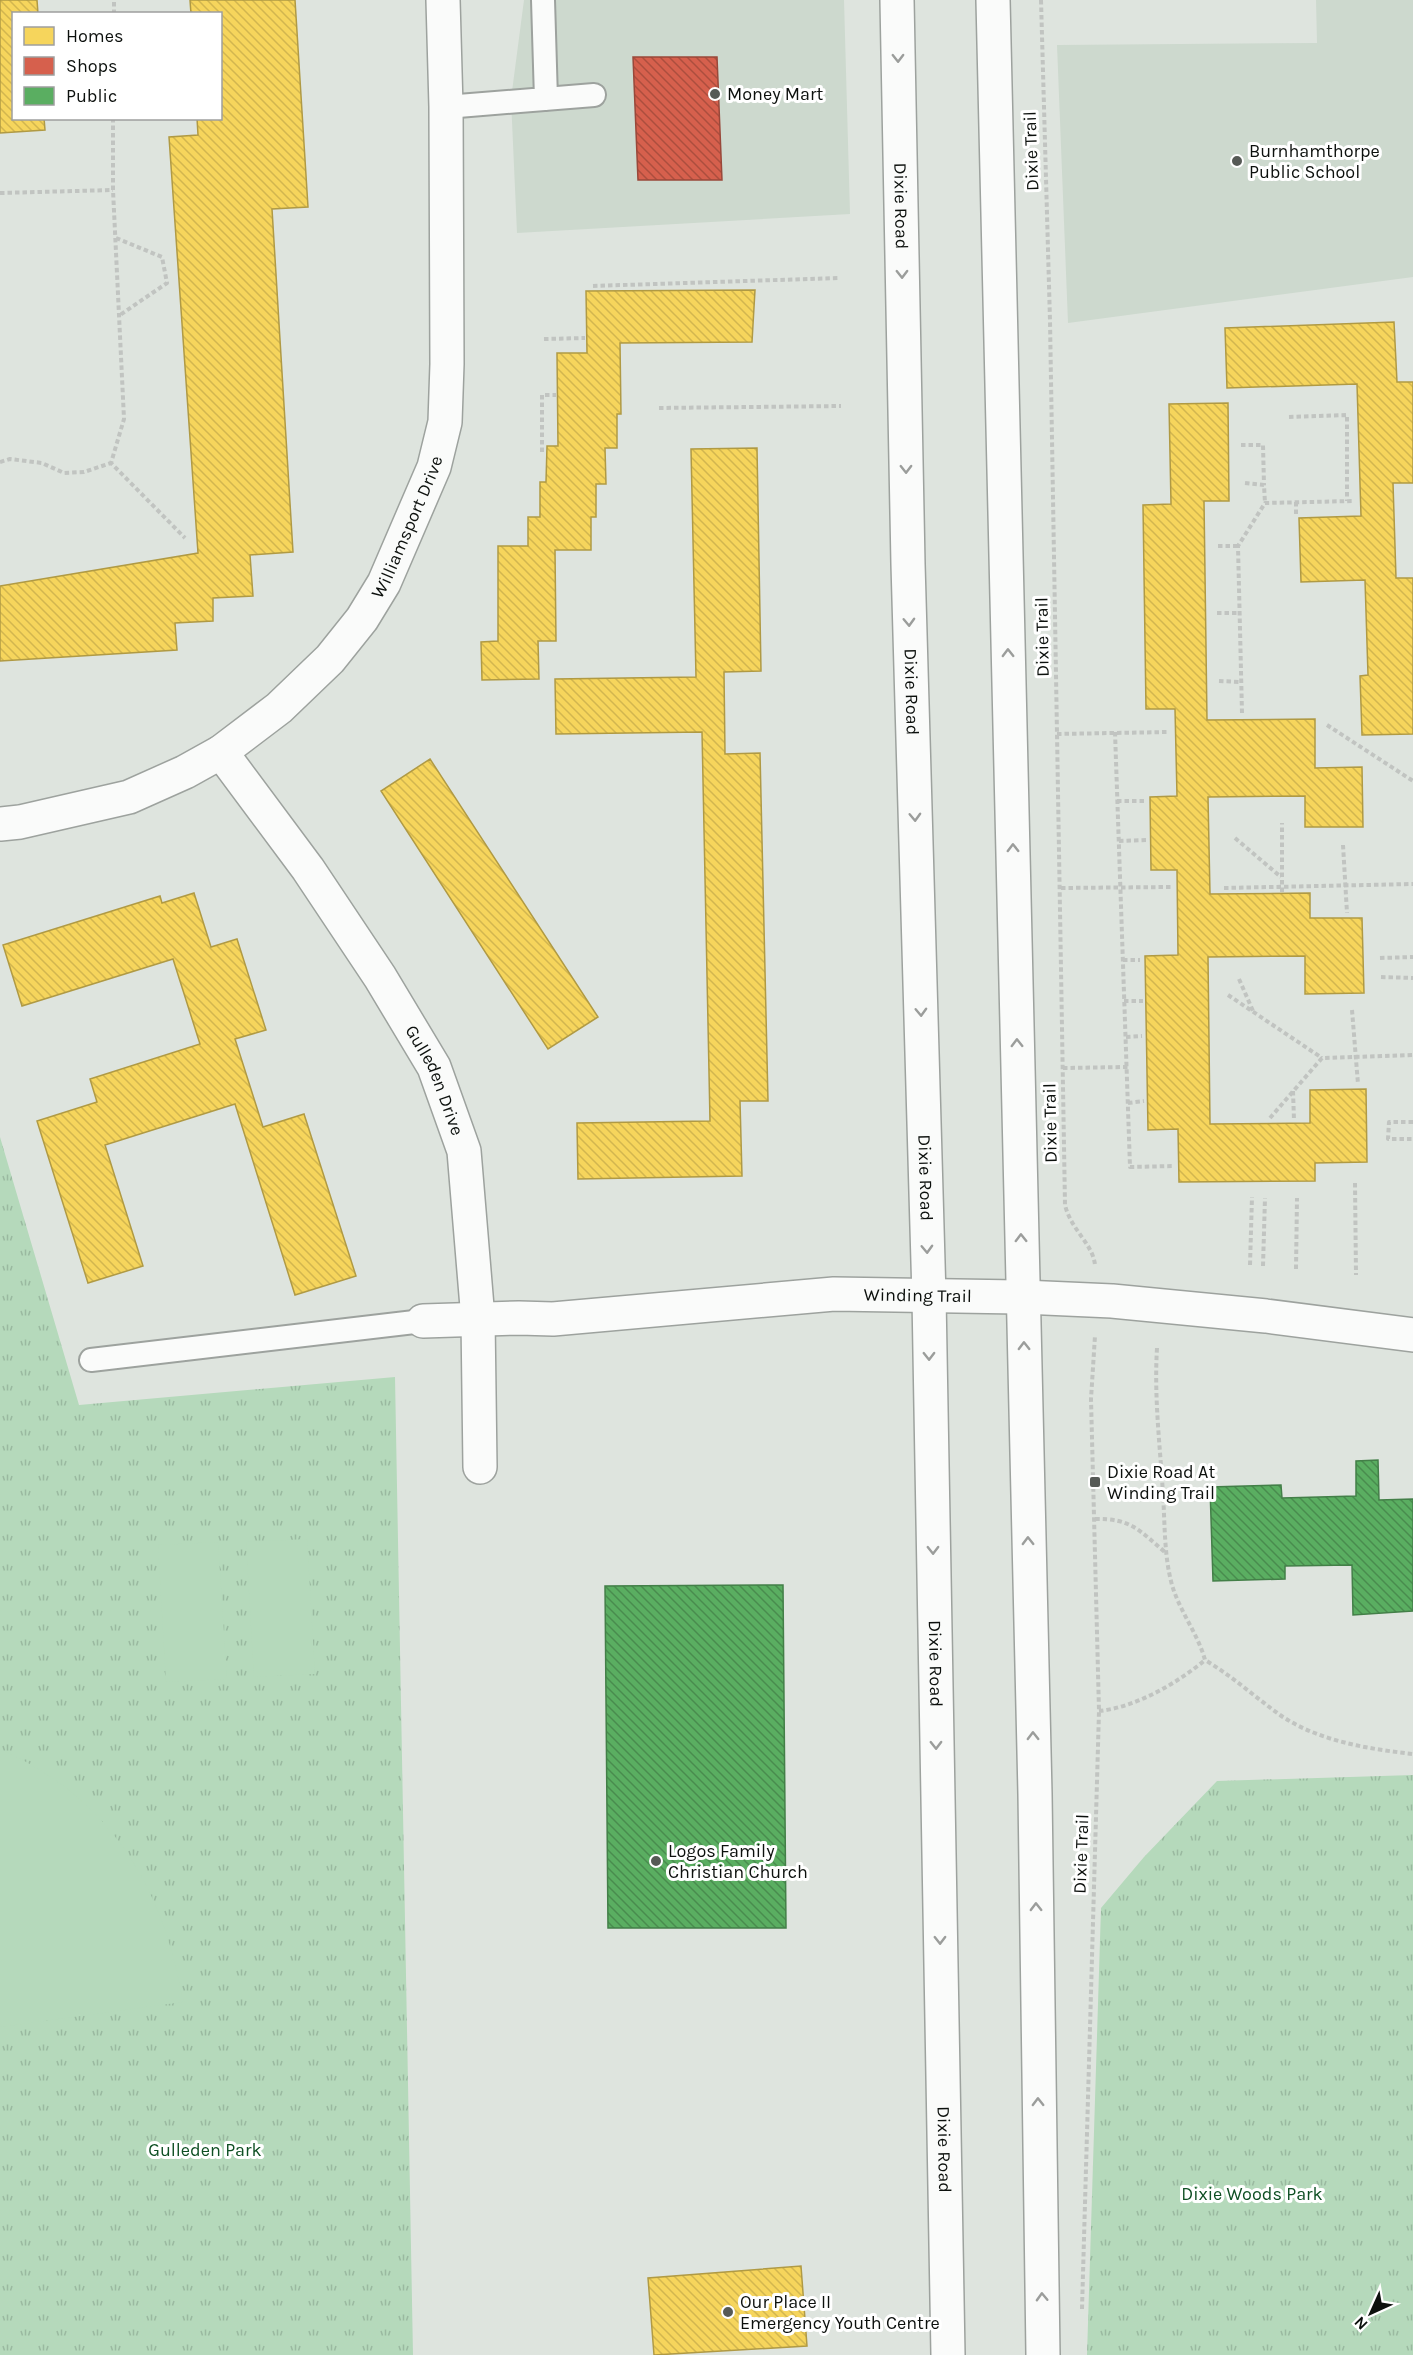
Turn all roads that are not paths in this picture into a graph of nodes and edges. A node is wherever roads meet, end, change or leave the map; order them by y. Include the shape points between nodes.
1 (442, 0) edge
2 (543, 0) edge
3 (897, 0) edge
4 (993, 0) edge
5 (594, 95) dead end
6 (546, 99) junction
7 (446, 107) junction
8 (221, 752) junction
9 (0, 824) edge
10 (929, 1297) junction
11 (1023, 1297) junction
12 (478, 1319) junction
13 (423, 1321) joint
14 (1413, 1335) edge
15 (91, 1360) dead end
16 (480, 1467) dead end
17 (948, 2355) edge
18 (1043, 2355) edge

1 - 7 main road, Williamsport Drive
2 - 6 lane
3 -> 10 main road, Dixie Road via 907,552
11 -> 4 main road
5 - 6 lane
6 - 7 lane
7 - 8 main road, Williamsport Drive via 447,364 445,422 434,467 384,583 362,619 330,659 279,708
8 - 9 main road, Williamsport Drive via 129,796
8 - 12 main road, Gulleden Drive via 315,879 434,1067 464,1151
10 - 11 main road, Winding Trail
10 - 12 main road, Winding Trail via 834,1294 553,1319
10 -> 17 main road, Dixie Road
11 - 14 main road, Winding Trail via 1266,1316
18 -> 11 main road
12 - 13 main road, Winding Trail
12 - 16 main road, Gulleden Drive
13 - 15 lane

